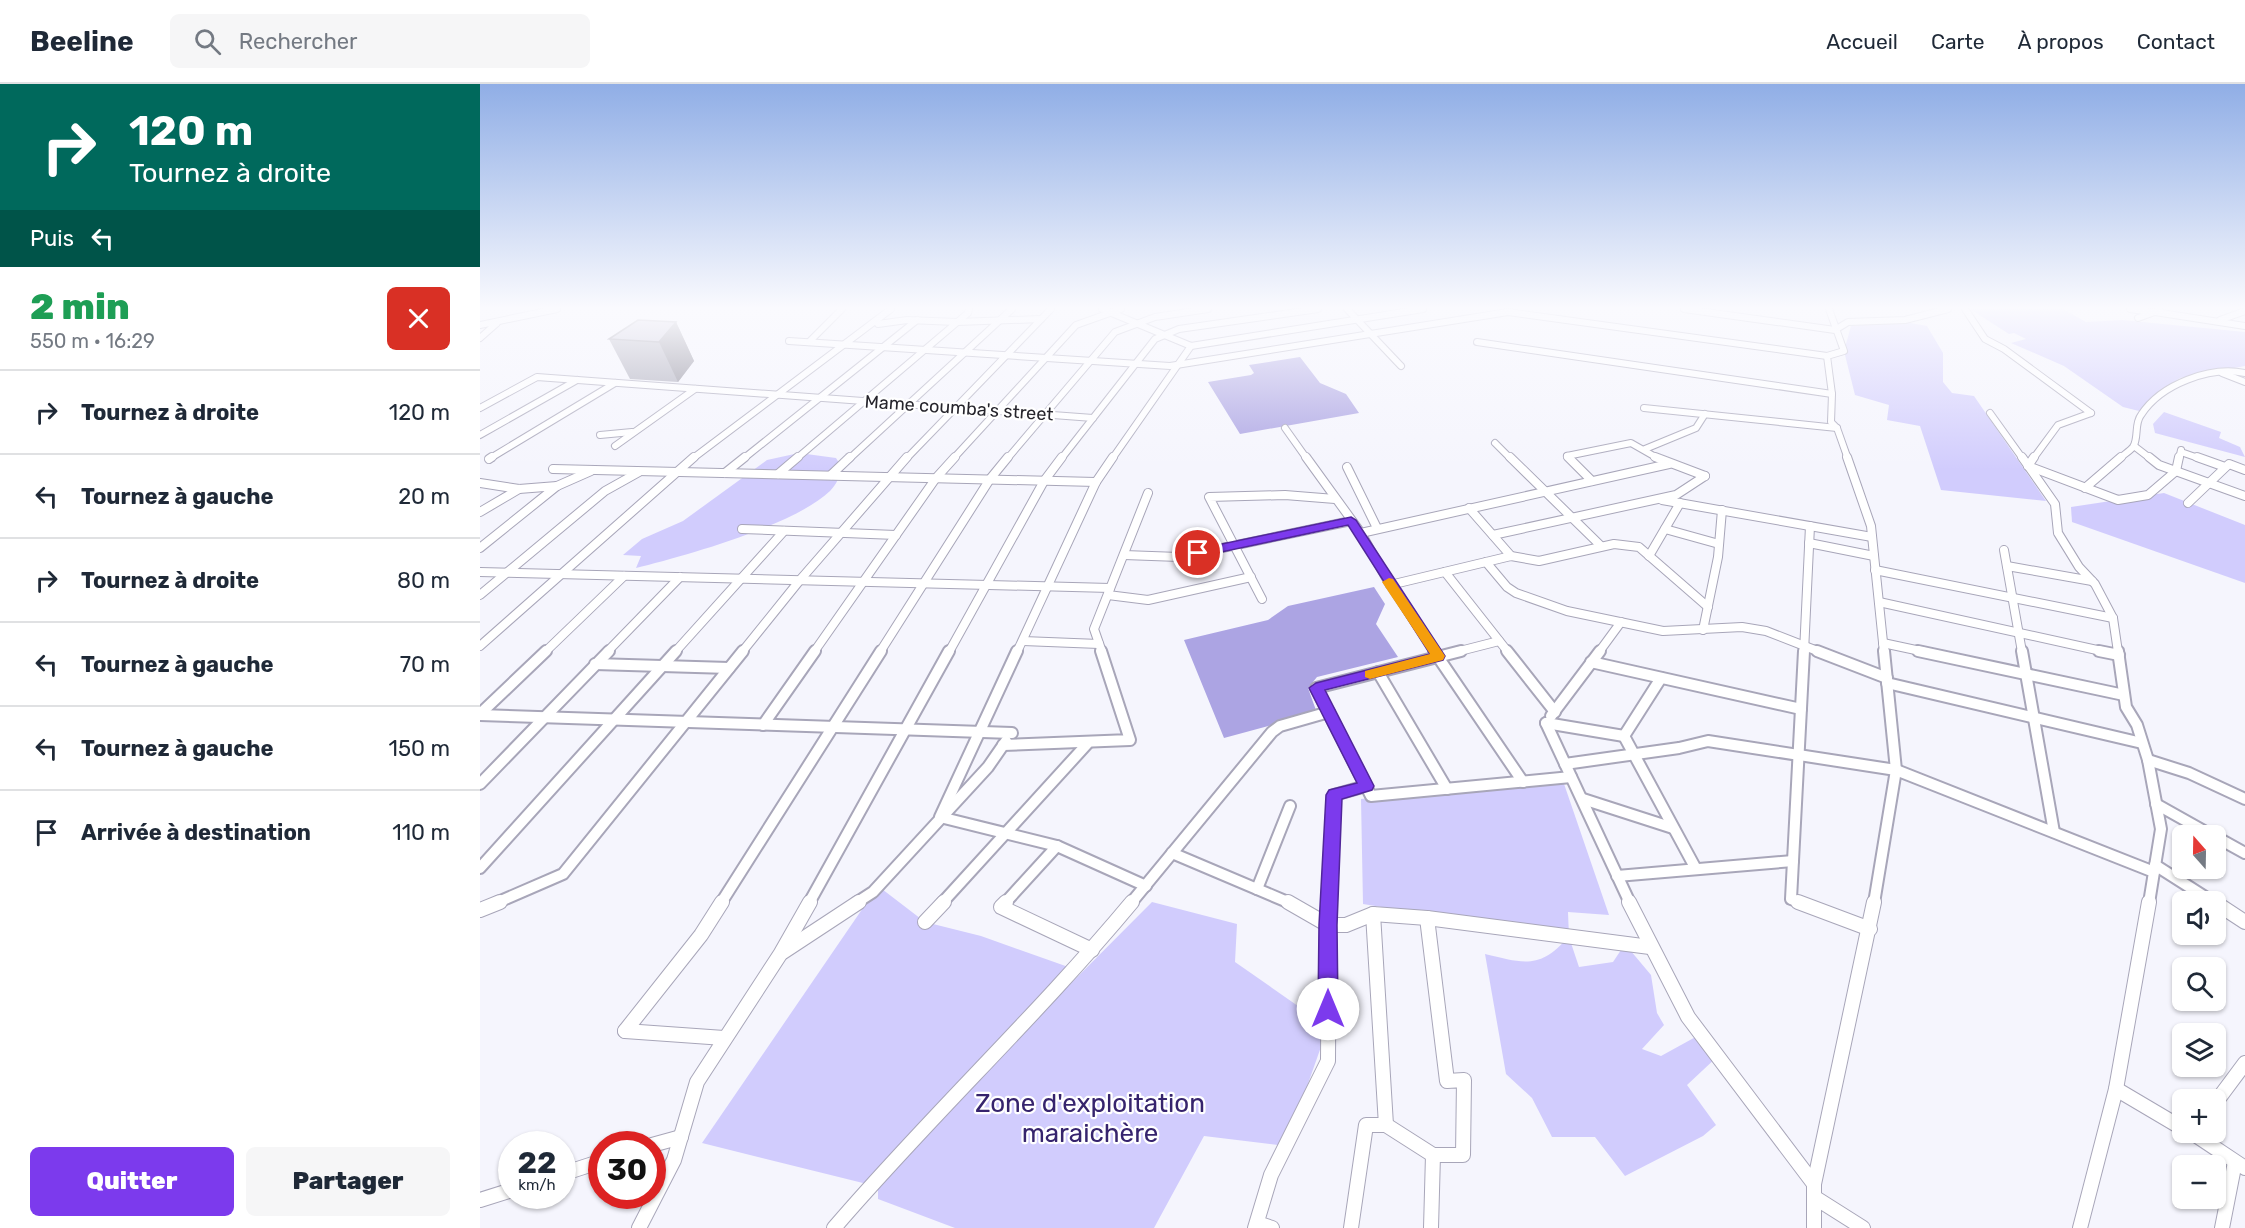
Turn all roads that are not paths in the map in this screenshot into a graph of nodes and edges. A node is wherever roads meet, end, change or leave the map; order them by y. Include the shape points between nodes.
1 (824, 362) edge
2 (863, 362) edge
3 (909, 362) edge
4 (955, 362) edge
5 (999, 362) edge
6 (1042, 362) edge
7 (1089, 362) edge
8 (1111, 362) edge
9 (1181, 362) edge
10 (1195, 362) edge
11 (1398, 362) edge
12 (1616, 362) edge
13 (1828, 362) edge
14 (2022, 362) edge
15 (1135, 364) junction
16 (1179, 365) junction
17 (1401, 366) dead end
18 (2219, 372) junction
19 (2245, 373) edge
20 (577, 380) junction
21 (2245, 382) edge
22 (615, 383) junction
23 (695, 389) junction
24 (1832, 394) junction
25 (780, 395) junction
26 (819, 398) junction
27 (863, 401) junction
28 (908, 405) junction
29 (480, 408) edge
30 (955, 408) junction
31 (1644, 408) dead end
32 (998, 411) junction
33 (1989, 413) dead end
34 (1705, 414) junction
35 (1045, 415) junction
36 (1093, 418) junction
37 (1285, 428) dead end
38 (1837, 428) junction
39 (632, 432) junction
40 (480, 435) edge
41 (600, 435) dead end
42 (1495, 443) dead end
43 (615, 446) dead end
44 (2134, 446) junction
45 (1645, 449) junction
46 (489, 459) dead end
47 (1669, 464) junction
48 (2028, 466) junction
49 (1347, 467) dead end
50 (2225, 467) junction
51 (553, 469) dead end
52 (594, 470) junction
53 (2245, 470) edge
54 (646, 471) junction
55 (2176, 471) junction
56 (675, 472) junction
57 (725, 473) junction
58 (778, 474) junction
59 (831, 475) junction
60 (888, 477) junction
61 (936, 478) junction
62 (990, 478) junction
63 (1592, 480) junction
64 (1044, 481) junction
65 (1096, 482) junction
66 (480, 483) edge
67 (2209, 483) junction
68 (557, 486) junction
69 (2085, 488) junction
70 (519, 489) junction
71 (1544, 491) junction
72 (1148, 493) dead end
73 (2245, 496) edge
74 (1335, 499) junction
75 (1656, 499) junction
76 (1680, 503) junction
77 (2188, 503) dead end
78 (1469, 508) junction
79 (1722, 510) junction
80 (480, 512) edge
81 (1572, 518) junction
82 (1351, 520) junction
83 (1810, 526) junction
84 (1377, 528) junction
85 (742, 529) dead end
86 (1665, 529) junction
87 (784, 531) junction
88 (840, 533) junction
89 (1361, 533) junction
90 (896, 535) junction
91 (1493, 535) junction
92 (1872, 537) junction
93 (1809, 543) junction
94 (1719, 544) junction
95 (1234, 545) junction
96 (1601, 546) junction
97 (480, 548) edge
98 (2004, 550) dead end
99 (1124, 555) junction
100 (1510, 556) junction
101 (1649, 556) junction
102 (1874, 556) junction
103 (1486, 562) junction
104 (2007, 566) junction
105 (1875, 570) junction
106 (480, 572) edge
107 (1445, 572) junction
108 (507, 573) junction
109 (561, 574) junction
110 (624, 576) junction
111 (680, 577) junction
112 (1251, 577) junction
113 (740, 579) junction
114 (800, 580) junction
115 (2092, 581) junction
116 (863, 582) junction
117 (924, 584) junction
118 (986, 585) junction
119 (1390, 585) junction
120 (1048, 587) junction
121 (1109, 592) junction
122 (480, 595) edge
123 (2012, 597) junction
124 (1262, 599) dead end
125 (1879, 602) junction
126 (1708, 607) junction
127 (2113, 618) junction
128 (1621, 622) junction
129 (1703, 630) junction
130 (2019, 633) junction
131 (1499, 641) junction
132 (1023, 642) junction
133 (1099, 644) junction
134 (1883, 644) junction
135 (480, 646) edge
136 (1803, 647) junction
137 (2120, 655) junction
138 (1438, 656) junction
139 (1591, 662) junction
140 (596, 664) junction
141 (662, 665) junction
142 (729, 668) junction
143 (1378, 672) junction
144 (2026, 674) junction
145 (1661, 678) junction
146 (1887, 681) junction
147 (2124, 695) junction
148 (1800, 709) junction
149 (1329, 712) junction
150 (1555, 712) junction
151 (480, 715) edge
152 (2034, 717) junction
153 (545, 718) junction
154 (614, 720) junction
155 (686, 722) junction
156 (1546, 723) junction
157 (763, 724) junction
158 (833, 727) junction
159 (905, 729) junction
160 (982, 732) junction
161 (1624, 736) junction
162 (2142, 743) junction
163 (1087, 744) junction
164 (1003, 745) junction
165 (1633, 753) junction
166 (1798, 754) junction
167 (2148, 760) junction
168 (1565, 764) junction
169 (1896, 770) junction
170 (1571, 777) junction
171 (1523, 782) junction
172 (480, 784) edge
173 (1366, 786) junction
174 (1447, 789) junction
175 (1583, 799) junction
176 (2245, 799) edge
177 (2156, 804) junction
178 (1290, 806) dead end
179 (940, 817) junction
180 (2194, 825) edge
181 (1673, 828) junction
182 (2054, 832) junction
183 (1004, 835) junction
184 (2226, 843) edge
185 (1057, 846) junction
186 (1172, 853) junction
187 (2245, 853) edge
188 (1793, 861) junction
189 (480, 868) edge
190 (1696, 869) junction
191 (2154, 869) junction
192 (1617, 876) junction
193 (1146, 886) junction
194 (1257, 889) junction
195 (2194, 891) edge
196 (480, 909) edge
197 (2226, 910) edge
198 (1373, 914) junction
199 (1427, 918) junction
200 (925, 922) dead end
201 (2245, 922) edge
202 (1328, 925) junction
203 (1870, 929) junction
204 (1650, 947) junction
205 (1092, 950) junction
206 (781, 953) junction
207 (724, 1038) junction
208 (2245, 1063) edge
209 (2116, 1089) junction
210 (2226, 1089) edge
211 (2172, 1122) edge
212 (1386, 1125) junction
213 (681, 1137) junction
214 (666, 1141) edge
215 (2207, 1143) edge
216 (1433, 1155) junction
217 (2240, 1165) edge
218 (1814, 1191) junction
219 (498, 1194) edge
220 (480, 1200) edge
221 (1256, 1226) edge
222 (639, 1228) edge
223 (834, 1228) edge
224 (1272, 1228) edge
225 (1351, 1228) edge
226 (1431, 1228) edge
227 (1814, 1228) edge
228 (1863, 1228) edge
229 (2080, 1228) edge
230 (2222, 1228) edge

1 - 25 street
2 - 26 street
3 - 27 street
4 - 28 street
5 - 30 street
6 - 32 street
7 - 35 street
8 - 15 street
9 - 16 street
10 - 16 street
11 - 17 street
12 - 24 street
13 - 24 street
14 - 48 street via 2091,412 2058,425
15 - 16 street
15 - 36 street
16 - 65 street
18 - 19 street
18 - 21 street
18 - 44 street via 2196,376 2149,407 2136,426
20 - 22 street, Mame coumba's street
20 - 29 street, Mame coumba's street via 537,377
20 - 40 street
22 - 23 street, Mame coumba's street
22 - 46 street
23 - 25 street, Mame coumba's street
23 - 39 street
24 - 38 street via 1831,422
25 - 26 street, Mame coumba's street
25 - 56 street
26 - 27 street, Mame coumba's street
26 - 57 street
27 - 28 street, Mame coumba's street
27 - 58 street
28 - 30 street, Mame coumba's street
28 - 59 street
30 - 32 street, Mame coumba's street
30 - 60 street
31 - 34 street
32 - 35 street, Mame coumba's street
32 - 61 street
33 - 48 street
34 - 38 street
34 - 45 street via 1696,428
35 - 36 street, Mame coumba's street
35 - 62 street
36 - 64 street
37 - 74 street
38 - 92 street
39 - 41 street
39 - 43 street
42 - 71 street
44 - 55 street via 2153,462
44 - 69 street
45 - 47 street
45 - 63 street via 1631,443 1567,456
47 - 63 street
47 - 75 street via 1705,476 1676,495
48 - 69 street
48 - 115 street via 2055,504 2058,533
49 - 84 street
50 - 53 street via 2229,464
50 - 55 street via 2181,451
50 - 67 street
51 - 52 street
52 - 54 street
52 - 68 street
54 - 56 street
54 - 108 street via 608,488
55 - 67 street
55 - 69 street via 2148,495 2138,497 2118,500
56 - 57 street
56 - 109 street
57 - 58 street
58 - 59 street
59 - 60 street
60 - 61 street
60 - 88 street
61 - 62 street
61 - 90 street
62 - 64 street
62 - 117 street
63 - 71 street
64 - 65 street
64 - 118 street
65 - 120 street
66 - 70 street
67 - 73 street
67 - 77 street
68 - 70 street
68 - 97 street
70 - 80 street
71 - 78 street
71 - 81 street
72 - 99 street
74 - 82 street
74 - 95 street via 1285,495 1209,497
75 - 76 street
75 - 81 street
76 - 79 street
76 - 86 street
78 - 84 street
78 - 91 street
79 - 83 street
79 - 94 street
81 - 91 street
81 - 96 street
82 - 89 street
82 - 95 street
83 - 92 street
83 - 93 street
84 - 89 street
85 - 87 street
86 - 94 street
86 - 101 street
87 - 88 street
87 - 113 street
88 - 90 street
88 - 114 street
89 - 119 street
90 - 116 street
91 - 100 street
92 - 102 street
93 - 102 street
93 - 136 street
94 - 126 street
95 - 99 street via 1179,557
95 - 112 street
96 - 100 street via 1539,561
96 - 101 street via 1639,548
98 - 104 street
99 - 121 street
100 - 103 street
101 - 126 street
102 - 105 street
103 - 107 street
103 - 128 street via 1516,593 1567,611
104 - 115 street
104 - 123 street
105 - 123 street
105 - 125 street
106 - 108 street
107 - 119 street
107 - 131 street
108 - 109 street
108 - 122 street
109 - 110 street
109 - 135 street
110 - 111 street
110 - 151 street
111 - 113 street
111 - 140 street
112 - 121 street via 1148,600
112 - 124 street
113 - 114 street
113 - 141 street
114 - 116 street
114 - 142 street
115 - 127 street
116 - 117 street
116 - 157 street
117 - 118 street
117 - 158 street
118 - 120 street
118 - 159 street
119 - 138 street
120 - 121 street
120 - 132 street
121 - 133 street via 1095,629
123 - 127 street
123 - 130 street
125 - 130 street
125 - 134 street
126 - 129 street
127 - 137 street
128 - 129 street via 1663,630
128 - 139 street
129 - 136 street via 1742,627 1766,631
130 - 137 street
130 - 144 street
131 - 138 street
131 - 150 street
132 - 133 street
132 - 160 street
133 - 163 street via 1130,740
134 - 144 street
134 - 146 street
136 - 146 street
136 - 148 street
137 - 147 street
138 - 143 street
138 - 171 street
139 - 145 street
139 - 150 street
140 - 141 street
140 - 153 street
141 - 142 street
141 - 154 street
142 - 155 street
143 - 149 street via 1316,688
143 - 174 street
144 - 147 street
144 - 152 street
145 - 148 street
145 - 161 street
146 - 152 street
146 - 169 street
147 - 162 street
148 - 166 street
149 - 173 street
149 - 186 street via 1280,726 1272,732
150 - 156 street
151 - 153 street
152 - 162 street
152 - 182 street
153 - 154 street
153 - 172 street
154 - 155 street
154 - 189 street
155 - 157 street
155 - 196 street via 562,874
156 - 161 street
156 - 168 street
157 - 158 street
158 - 159 street
158 - 207 street via 701,935 625,1031
159 - 160 street
159 - 206 street
160 - 164 street via 1012,733
160 - 179 street
161 - 165 street
162 - 167 street
163 - 164 street
163 - 183 street
164 - 179 street
165 - 166 street via 1708,741
165 - 168 street
165 - 181 street
166 - 169 street
166 - 188 street
167 - 176 street via 2188,772
167 - 177 street
168 - 170 street
169 - 182 street
169 - 203 street
170 - 171 street
170 - 175 street
171 - 174 street
173 - 174 street via 1371,796
173 - 202 street via 1334,795
175 - 181 street
175 - 192 street
177 - 180 street
177 - 191 street via 2161,829
178 - 194 street
179 - 183 street
179 - 206 street via 873,892
181 - 190 street
182 - 191 street
183 - 185 street
183 - 200 street
184 - 187 street
185 - 193 street
185 - 205 street via 1001,907
186 - 193 street
186 - 194 street
188 - 190 street
188 - 203 street via 1791,899
190 - 192 street
191 - 195 street
191 - 209 street
192 - 204 street
193 - 205 street
194 - 202 street via 1278,896
197 - 201 street
198 - 199 street
198 - 202 street via 1346,925
198 - 212 street
199 - 204 street
199 - 216 street via 1447,1081 1464,1080 1463,1155
202 - 221 street via 1328,1061 1271,1175
203 - 218 street
204 - 218 street via 1688,1017
205 - 223 street
206 - 207 street
207 - 213 street via 692,1093
208 - 210 street
209 - 211 street
209 - 229 street
212 - 216 street
212 - 225 street via 1366,1125
213 - 214 street
213 - 222 street via 663,1185
215 - 217 street
216 - 226 street
217 - 230 street
218 - 227 street
218 - 228 street
219 - 220 street
221 - 224 street

